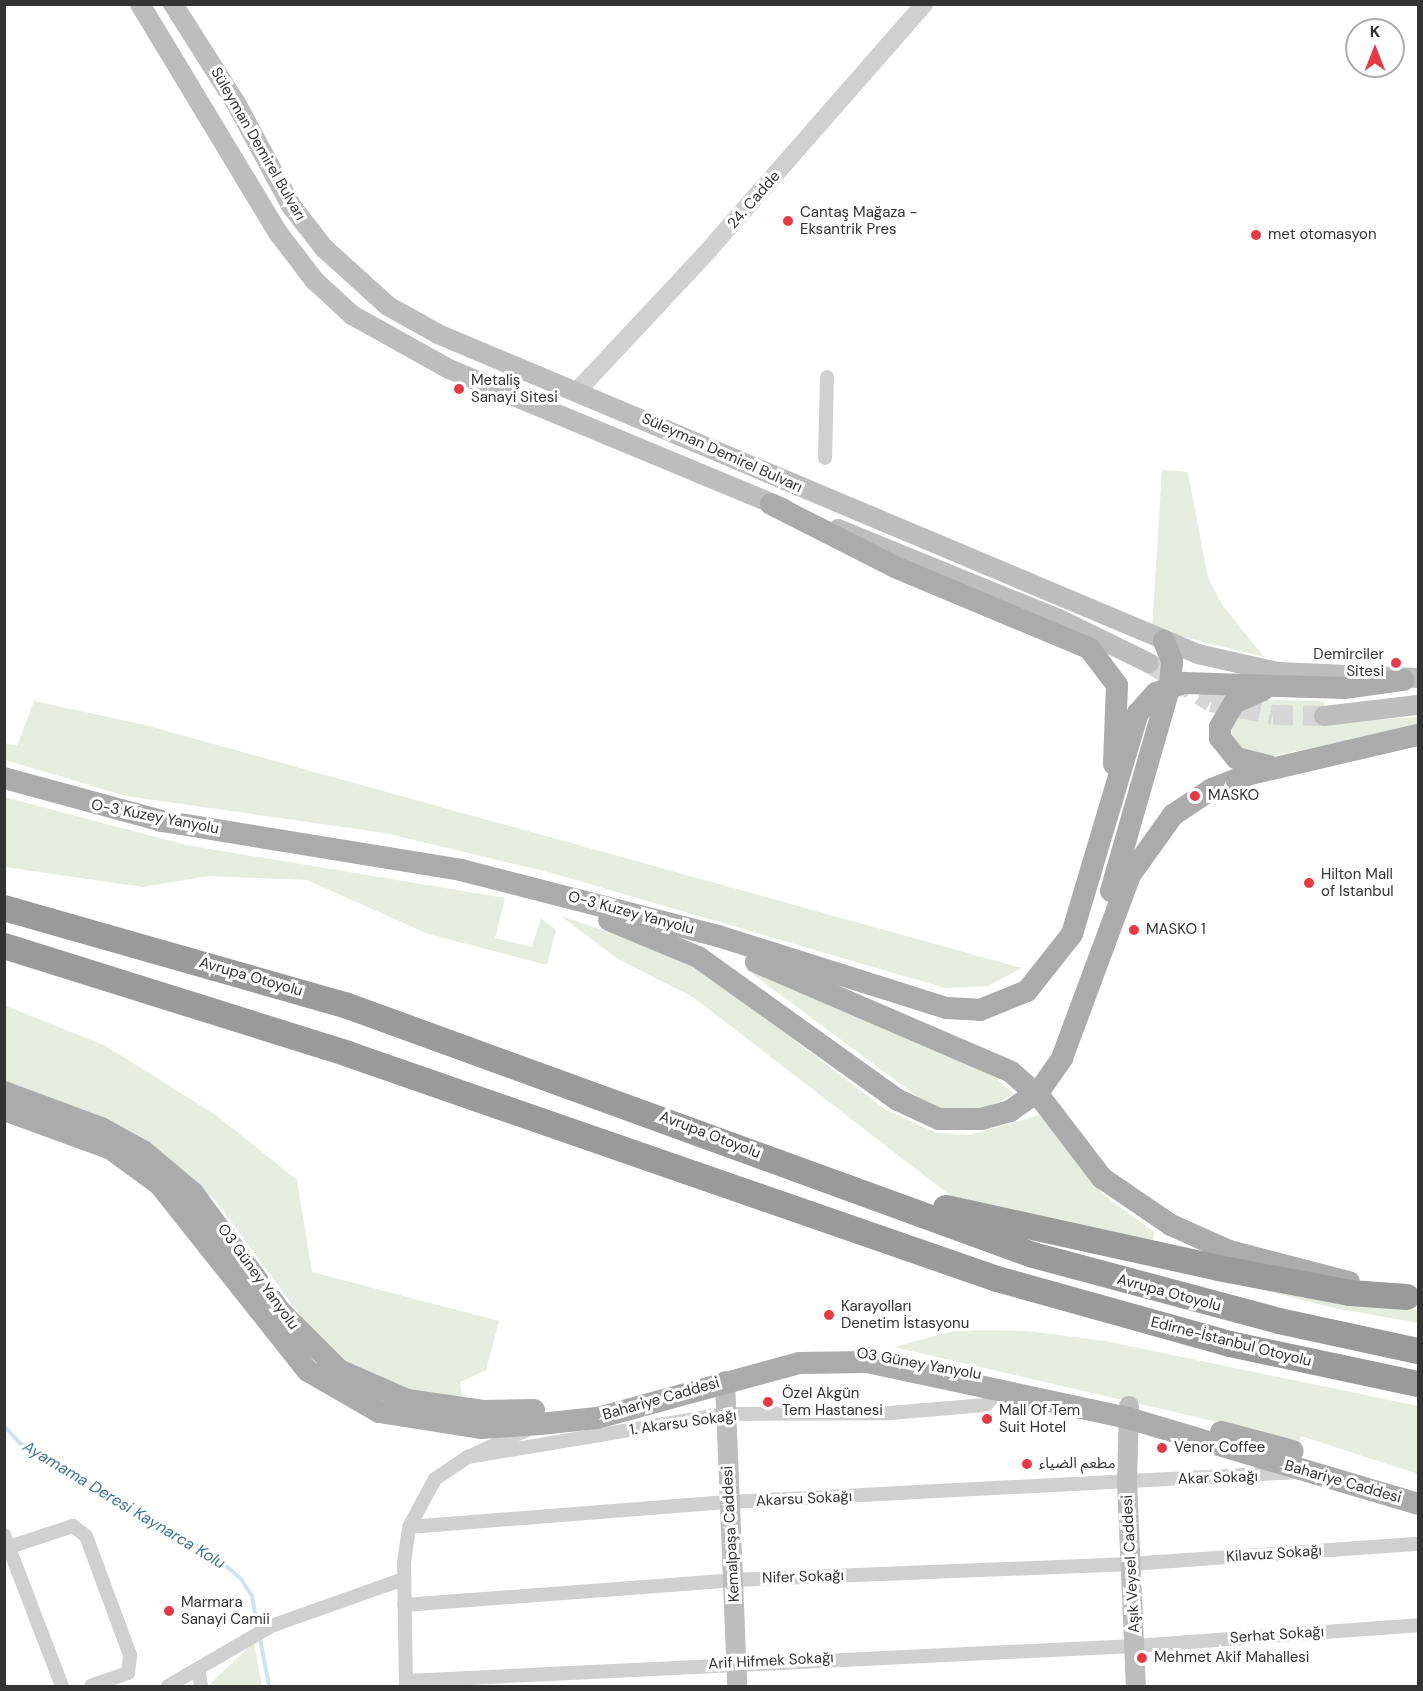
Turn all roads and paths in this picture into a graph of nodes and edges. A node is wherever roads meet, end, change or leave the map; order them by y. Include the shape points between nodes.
1 (141, 4) edge
2 (173, 4) edge
3 (924, 4) edge
4 (827, 377) dead end
5 (578, 390) junction
6 (825, 458) dead end
7 (771, 504) junction
8 (1164, 641) junction
9 (1149, 663) tunnel mouth
10 (1411, 679) edge
11 (1170, 685) junction
12 (1268, 688) junction
13 (1419, 705) edge
14 (1324, 716) tunnel mouth
15 (1419, 735) edge
16 (1284, 767) junction
17 (4, 778) edge
18 (1117, 786) junction
19 (4, 790) edge
20 (4, 908) edge
21 (644, 915) junction
22 (4, 946) edge
23 (1095, 960) junction
24 (4, 1092) edge
25 (4, 1110) edge
26 (761, 1155) junction
27 (1413, 1298) edge
28 (1419, 1351) edge
29 (1324, 1366) junction
30 (725, 1381) junction
31 (1419, 1384) edge
32 (1000, 1389) junction
33 (1419, 1398) edge
34 (1129, 1412) junction
35 (726, 1414) junction
36 (540, 1424) junction
37 (468, 1457) junction
38 (1308, 1470) junction
39 (1127, 1482) junction
40 (1419, 1490) edge
41 (730, 1502) junction
42 (1419, 1504) edge
43 (409, 1527) junction
44 (7, 1541) edge
45 (1419, 1544) edge
46 (1130, 1564) junction
47 (404, 1579) junction
48 (734, 1580) junction
49 (404, 1605) junction
50 (1419, 1625) edge
51 (1135, 1646) junction
52 (737, 1662) junction
53 (198, 1670) junction
54 (406, 1684) edge
55 (62, 1686) edge
56 (91, 1686) edge
57 (168, 1686) edge
58 (201, 1686) edge
59 (737, 1686) edge
60 (1136, 1686) edge

1 - 7 main road, Süleyman Demirel Bulvarı via 279,234 314,280 352,315 449,369
2 - 5 main road, Süleyman Demirel Bulvarı via 237,105 292,207 352,276 388,306 438,334
3 - 5 street, 24. Cadde via 708,251
4 - 6 street
5 - 8 main road, Süleyman Demirel Bulvarı
7 - 9 main road, Süleyman Demirel Bulvarı via 1059,618
7 - 18 main road via 895,567 1089,648 1116,685
8 - 10 main road, Süleyman Demirel Bulvarı via 1244,666
8 - 11 main road via 1172,661
10 - 12 main road via 1344,688
11 - 12 main road
11 - 18 main road, O-3 Kuzey Yanyolu via 1138,713
11 - 23 main road
12 - 16 main road via 1234,703 1220,727 1220,738 1236,758
13 - 14 main road
15 - 16 main road
16 - 23 main road via 1230,781 1173,815 1130,875
17 - 21 main road, O-3 Kuzey Yanyolu via 104,810 461,870
18 - 21 main road, O-3 Kuzey Yanyolu via 1072,934 1058,957 1027,991 980,1011 946,1008
19 - 23 main road, O-3 Kuzey Yanyolu, bridge via 103,821 462,883 621,924 698,957 898,1100 939,1119 981,1119 1010,1111 1040,1090 1062,1058
20 - 26 highway, Avrupa Otoyolu via 345,1005
21 - 27 main road via 992,1061 1040,1096 1102,1178 1201,1240 1257,1260
22 - 29 highway, Edirne-İstanbul Otoyolu via 348,1054 877,1241 1140,1319
24 - 34 main road, O3 Güney Yanyolu via 101,1128 143,1151 193,1192 304,1339 339,1370 407,1400 483,1411 558,1409 616,1400 794,1354 846,1351
25 - 36 main road, Bahariye Caddesi via 111,1149 159,1184 300,1363 340,1394 379,1412 427,1423 481,1428
26 - 27 highway via 1039,1231 1350,1293
26 - 28 highway, Avrupa Otoyolu via 1033,1255 1279,1321
29 - 31 highway
29 - 33 highway via 1350,1381
30 - 32 main road, Bahariye Caddesi via 800,1363 867,1362
30 - 35 main road, Kemalpaşa Caddesi
30 - 36 main road, Bahariye Caddesi via 597,1418
32 - 34 main road, Bahariye Caddesi
32 - 35 street, 1. Akarsu Sokağı via 986,1405 958,1408
34 - 38 main road, Bahariye Caddesi
34 - 39 main road, Aşık Veysel Caddesi
34 - 40 main road
35 - 37 street, 1. Akarsu Sokağı
35 - 41 main road, Kemalpaşa Caddesi
36 - 37 street
37 - 43 street via 435,1479
38 - 39 street, Akar Sokağı via 1289,1475
38 - 42 main road, Bahariye Caddesi
39 - 41 street, Akarsu Sokağı
39 - 46 main road, Aşık Veysel Caddesi
41 - 43 street, Akarsu Sokağı
41 - 48 main road, Kemalpaşa Caddesi
43 - 47 street
44 - 55 street
44 - 56 street via 73,1526 86,1536 130,1655 128,1673
45 - 46 street, Kilavuz Sokağı
46 - 48 street, Nifer Sokağı
46 - 51 main road, Aşık Veysel Caddesi
47 - 49 street
47 - 53 street via 271,1626
48 - 49 street, Nifer Sokağı
48 - 52 main road, Kemalpaşa Caddesi
49 - 54 street
50 - 51 street, Serhat Sokağı
51 - 52 street, Arif Hifmek Sokağı
51 - 60 main road, Aşık Veysel Caddesi
52 - 54 street, Arif Hifmek Sokağı
52 - 59 main road, Kemalpaşa Caddesi
53 - 57 street
53 - 58 street

